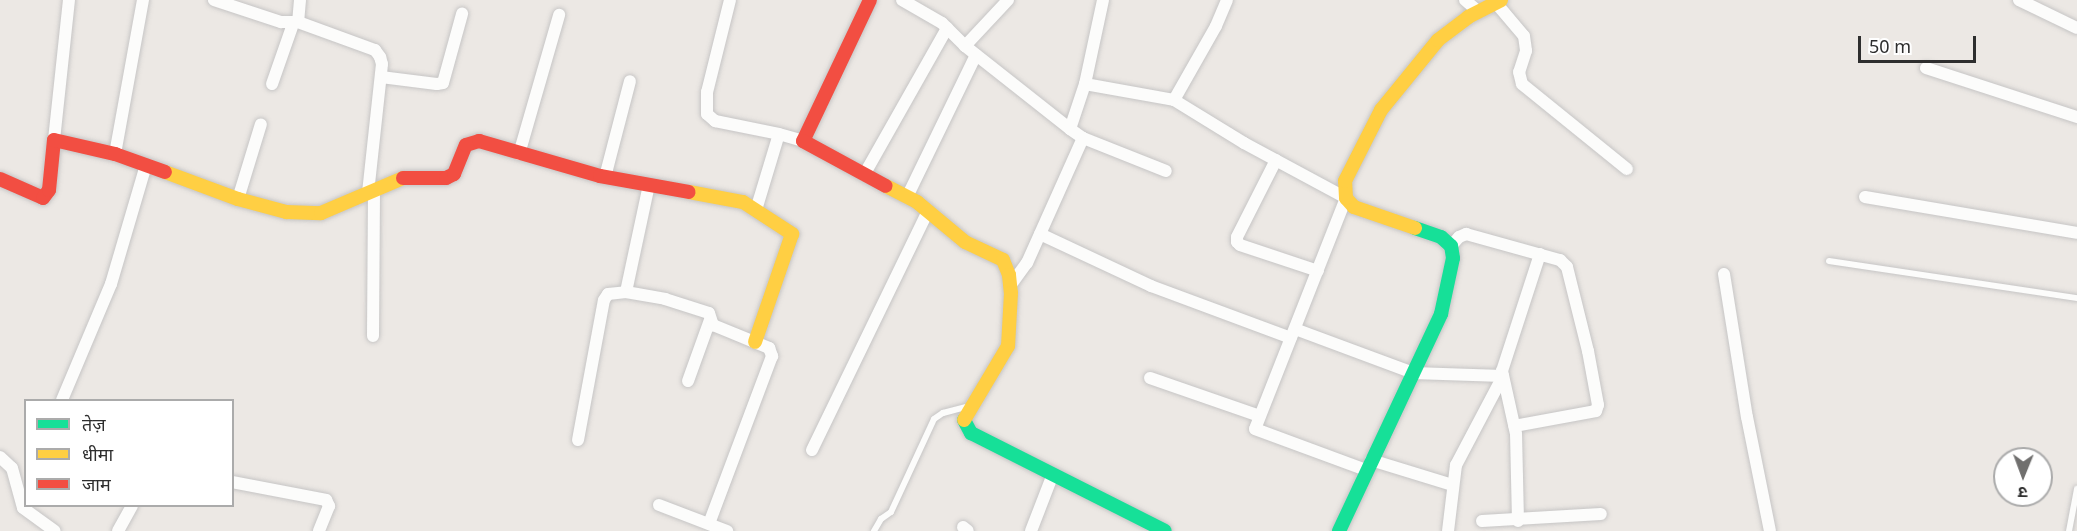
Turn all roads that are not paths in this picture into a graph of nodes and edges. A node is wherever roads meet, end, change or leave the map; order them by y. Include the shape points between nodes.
1 (69, 0) edge
2 (143, 0) edge
3 (300, 0) edge
4 (730, 0) edge
5 (870, 0) edge
6 (902, 0) edge
7 (1008, 0) edge
8 (1103, 0) edge
9 (1227, 0) edge
10 (1465, 0) edge
11 (2019, 0) edge
12 (217, 1) edge
13 (1499, 1) edge
14 (1479, 12) junction
15 (462, 14) dead end
16 (559, 15) dead end
17 (296, 23) junction
18 (947, 28) junction
19 (2077, 28) edge
20 (965, 46) junction
21 (976, 55) junction
22 (1926, 68) dead end
23 (381, 77) junction
24 (630, 81) dead end
25 (272, 84) dead end
26 (1085, 84) junction
27 (1174, 100) junction
28 (2077, 117) edge
29 (261, 124) dead end
30 (1070, 129) junction
31 (779, 134) junction
32 (1083, 138) junction
33 (54, 140) junction
34 (803, 141) junction
35 (115, 154) junction
36 (519, 154) junction
37 (1276, 160) junction
38 (146, 165) junction
39 (1627, 169) dead end
40 (1166, 171) dead end
41 (864, 175) junction
42 (605, 177) junction
43 (0, 179) edge
44 (649, 185) junction
45 (371, 191) junction
46 (1865, 197) dead end
47 (907, 198) junction
48 (1346, 198) junction
49 (238, 199) junction
50 (756, 210) junction
51 (928, 211) junction
52 (2077, 232) edge
53 (1040, 234) junction
54 (1451, 246) junction
55 (1540, 254) junction
56 (1829, 261) dead end
57 (1318, 271) junction
58 (1724, 274) dead end
59 (1010, 286) junction
60 (626, 292) junction
61 (2077, 298) edge
62 (710, 320) junction
63 (1293, 334) junction
64 (373, 336) dead end
65 (754, 342) junction
66 (1413, 373) junction
67 (1503, 376) junction
68 (1150, 378) dead end
69 (688, 381) dead end
70 (62, 399) edge
71 (969, 406) junction
72 (1260, 416) junction
73 (1514, 426) junction
74 (578, 440) dead end
75 (812, 450) dead end
76 (0, 457) edge
77 (1368, 465) junction
78 (1053, 474) junction
79 (234, 482) edge
80 (1453, 485) junction
81 (2077, 489) edge
82 (659, 505) dead end
83 (131, 507) edge
84 (1601, 514) dead end
85 (1518, 520) junction
86 (1482, 522) dead end
87 (709, 524) junction
88 (55, 531) edge
89 (118, 531) edge
90 (319, 531) edge
91 (727, 531) edge
92 (874, 531) edge
93 (1031, 531) edge
94 (1165, 531) edge
95 (1339, 531) edge
96 (1448, 531) edge
97 (1770, 531) edge
98 (2069, 531) edge

1 - 33 street
2 - 35 street
3 - 17 street
4 - 31 street via 707,92 707,114 715,121
5 - 34 street
6 - 18 street
7 - 20 street
8 - 26 street
9 - 27 street
10 - 14 street
11 - 19 street
12 - 17 street
13 - 14 street
13 - 39 street via 1524,36 1526,51 1519,72 1522,84
14 - 48 street via 1438,40 1381,110 1346,181
15 - 23 street via 443,83
16 - 36 street
17 - 23 street via 375,50 382,64
17 - 25 street
18 - 20 street
18 - 41 street
20 - 21 street
21 - 30 street
21 - 47 street
22 - 28 street
23 - 45 street
24 - 42 street
26 - 27 street
26 - 30 street
27 - 37 street
29 - 49 street
30 - 32 street
31 - 34 street
31 - 50 street
32 - 40 street
32 - 53 street
33 - 35 street
33 - 43 street via 49,190 44,198
34 - 41 street
35 - 38 street
36 - 42 street
36 - 45 street via 473,141 462,149 454,174 446,178 407,177
37 - 48 street
37 - 57 street via 1237,242
38 - 49 street
38 - 70 street via 111,284
41 - 47 street
42 - 44 street
44 - 50 street via 743,202
44 - 60 street
45 - 49 street via 321,213 301,214
45 - 64 street
46 - 52 street
47 - 51 street
48 - 54 street via 1354,207 1441,237
48 - 57 street
50 - 65 street via 788,229 792,240
51 - 59 street via 965,242 1003,260
51 - 75 street
53 - 59 street via 1028,263
53 - 63 street via 1151,286
54 - 55 street via 1466,234
54 - 66 street via 1452,270 1441,314
55 - 67 street
55 - 73 street via 1560,260 1567,267 1598,405 1590,414
56 - 61 lane
57 - 63 street
58 - 97 street
59 - 71 street via 1008,346
60 - 62 street via 709,313
60 - 74 street via 608,294 604,300
62 - 65 street via 713,325
62 - 69 street
63 - 66 street
63 - 72 street
65 - 87 street via 770,348 772,356
66 - 67 street
66 - 77 street
67 - 73 street
67 - 80 street via 1461,454
68 - 72 street
71 - 78 street via 963,419 971,433
71 - 92 lane via 934,419 891,512
72 - 77 street via 1256,429
73 - 85 street
76 - 88 street via 12,468 23,508
77 - 80 street
77 - 95 street
78 - 93 street
78 - 94 street
79 - 90 street via 326,500 329,506
80 - 96 street
81 - 98 lane
82 - 87 street
83 - 89 street
84 - 85 street
85 - 86 street
87 - 91 street

